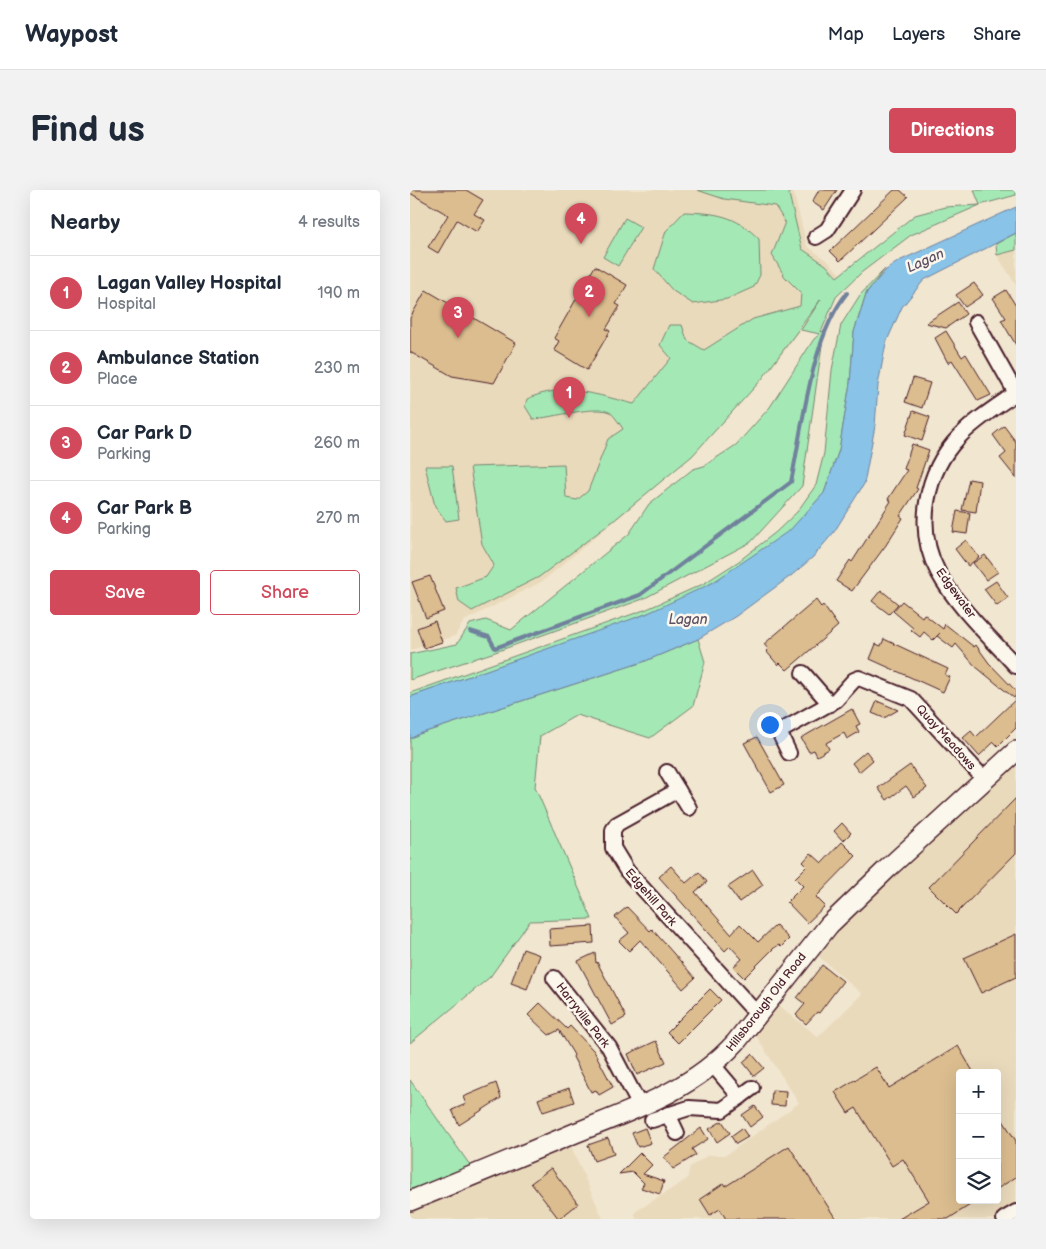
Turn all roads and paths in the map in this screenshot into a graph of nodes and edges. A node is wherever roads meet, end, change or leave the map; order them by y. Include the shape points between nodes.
1 (853, 190) edge
2 (816, 237) dead end
3 (976, 322) dead end
4 (1016, 393) edge
5 (1016, 666) edge
6 (803, 673) dead end
7 (830, 704) junction
8 (1016, 751) edge
9 (789, 752) dead end
10 (667, 772) dead end
11 (985, 780) junction
12 (678, 790) junction
13 (689, 808) dead end
14 (554, 978) dead end
15 (757, 1014) junction
16 (713, 1065) junction
17 (752, 1088) dead end
18 (740, 1097) junction
19 (640, 1106) junction
20 (668, 1114) junction
21 (652, 1120) dead end
22 (677, 1133) dead end
23 (410, 1201) edge
24 (1016, 1212) edge
25 (1004, 1219) edge

1 - 2 street via 827,230
3 - 4 street, Edgewater
4 - 5 street, Edgewater via 972,424 945,454 931,485 925,524 938,572
6 - 7 street
7 - 9 street, Quay Meadows via 779,732
7 - 11 street, Quay Meadows via 859,678 911,699
8 - 11 street, Hillsborough Old Road
10 - 12 street
11 - 15 street, Hillsborough Old Road via 829,925
12 - 13 street
12 - 15 street, Edgehill Park via 617,824 613,830 613,848 638,884
14 - 19 street, Harryville Park via 609,1047
15 - 16 street, Hillsborough Old Road
16 - 18 street
16 - 19 street, Hillsborough Old Road via 686,1084
17 - 18 street
18 - 20 street via 722,1110 689,1108
19 - 23 street, Hillsborough Old Road
20 - 21 street
20 - 22 street
24 - 25 street

